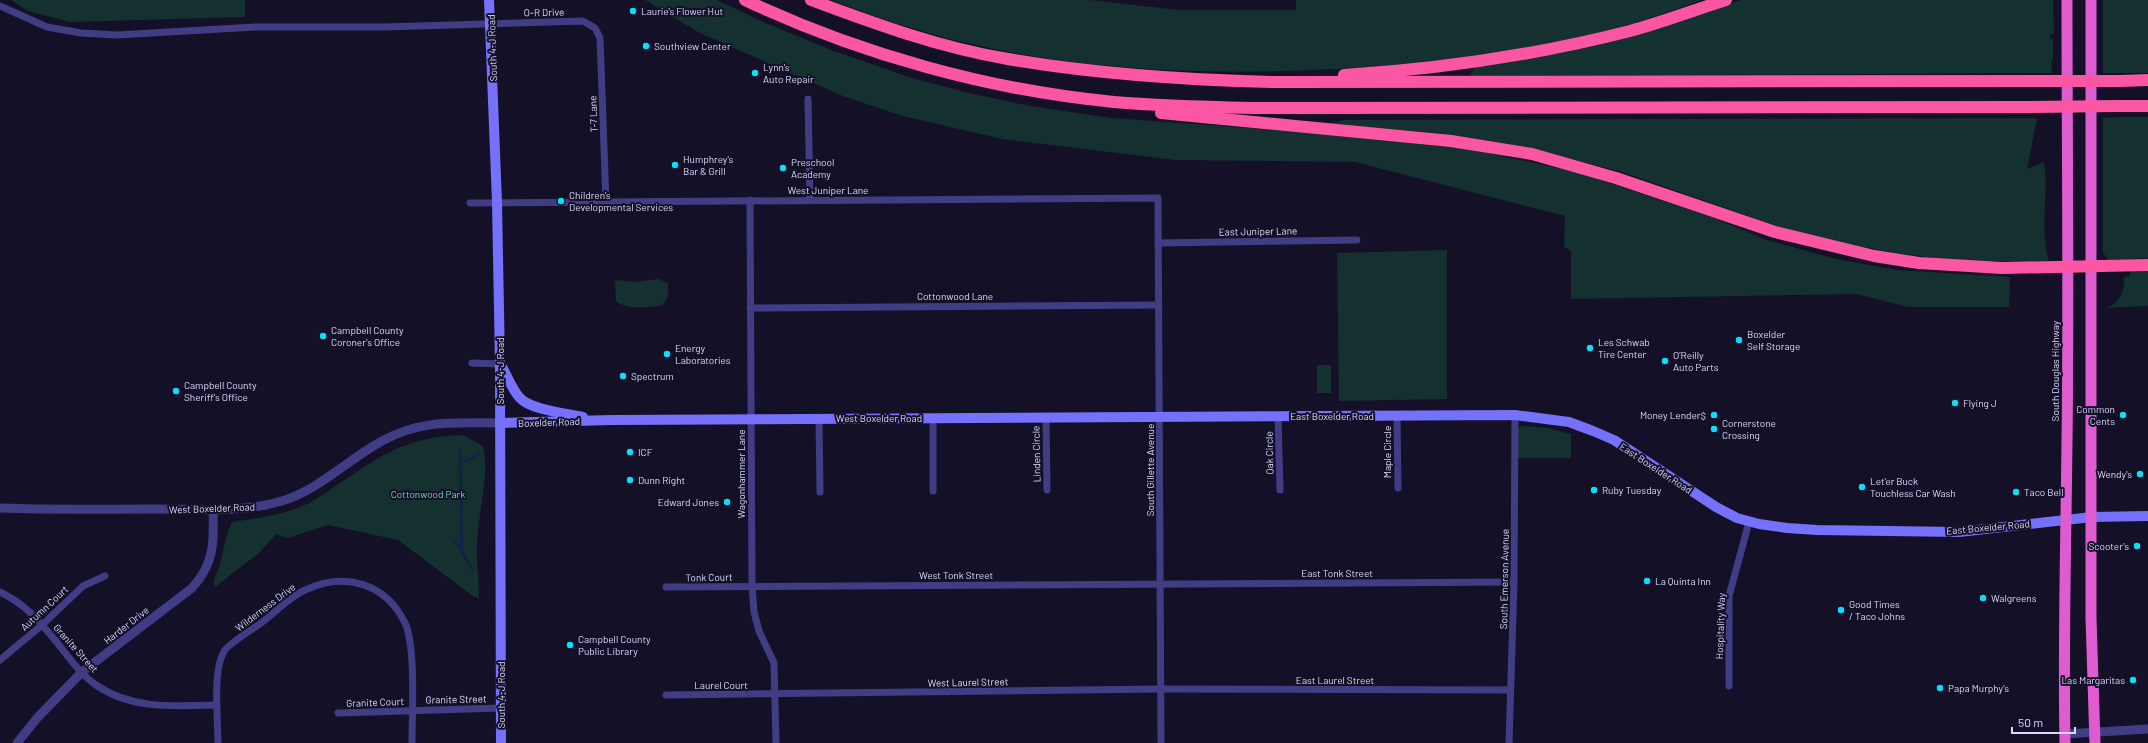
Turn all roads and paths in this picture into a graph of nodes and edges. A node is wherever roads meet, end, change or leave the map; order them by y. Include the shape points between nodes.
1 (489, 0) edge
2 (745, 0) edge
3 (811, 0) edge
4 (1726, 0) edge
5 (2067, 0) edge
6 (2091, 0) edge
7 (0, 6) edge
8 (491, 23) junction
9 (595, 28) joint
10 (929, 67) junction
11 (1115, 73) junction
12 (2148, 80) edge
13 (808, 100) dead end
14 (2148, 106) edge
15 (1158, 198) joint
16 (750, 200) junction
17 (810, 200) junction
18 (497, 202) junction
19 (606, 202) junction
20 (470, 203) dead end
21 (1357, 240) dead end
22 (1158, 243) junction
23 (2148, 265) edge
24 (2092, 267) junction
25 (2068, 268) junction
26 (1159, 305) junction
27 (750, 308) junction
28 (472, 363) dead end
29 (500, 364) junction
30 (1515, 415) junction
31 (1160, 416) junction
32 (1278, 416) junction
33 (1397, 416) junction
34 (1046, 417) junction
35 (933, 418) junction
36 (751, 419) junction
37 (819, 419) junction
38 (598, 420) junction
39 (500, 423) junction
40 (1398, 488) dead end
41 (1047, 490) dead end
42 (1280, 490) dead end
43 (933, 491) dead end
44 (820, 492) dead end
45 (0, 508) edge
46 (213, 509) junction
47 (2148, 516) edge
48 (2092, 517) junction
49 (2065, 519) junction
50 (1749, 522) junction
51 (105, 576) dead end
52 (1514, 582) junction
53 (1160, 585) junction
54 (752, 586) junction
55 (666, 587) dead end
56 (0, 592) edge
57 (42, 625) junction
58 (0, 660) edge
59 (82, 672) junction
60 (1729, 686) dead end
61 (1160, 689) junction
62 (1510, 690) junction
63 (776, 694) junction
64 (666, 695) dead end
65 (217, 705) junction
66 (501, 708) junction
67 (412, 710) junction
68 (338, 713) dead end
69 (2148, 729) edge
70 (2065, 738) edge
71 (2094, 738) edge
72 (17, 743) edge
73 (218, 743) edge
74 (412, 743) edge
75 (501, 743) edge
76 (776, 743) edge
77 (1161, 743) edge
78 (1509, 743) edge

1 - 8 main road, South 4-J Road
2 - 10 highway via 834,37
3 - 11 highway via 867,21 948,46 1007,59
4 - 11 highway via 1632,30 1569,46 1487,61 1406,71 1296,76
5 - 25 highway, South Douglas Highway
6 - 24 highway
7 - 8 street, O-R Drive via 47,27 82,33
8 - 9 street, O-R Drive via 583,22
8 - 18 main road, South 4-J Road
9 - 19 street, T-7 Lane via 600,38
10 - 14 highway, bridge via 977,80 1043,92 1113,102 1170,106
10 - 25 highway via 1036,98 1451,141 1532,154 1616,178 1776,232 1874,256 1967,267
11 - 12 highway, bridge via 1156,78 1274,82
13 - 17 street
15 - 17 street, West Juniper Lane
15 - 22 street, South Gillette Avenue
16 - 17 street, West Juniper Lane
16 - 19 street, West Juniper Lane
16 - 27 street, Wagonhammer Lane
18 - 19 street, West Juniper Lane
18 - 20 street, West Juniper Lane
18 - 29 main road, South 4-J Road
21 - 22 street, East Juniper Lane
22 - 26 street, South Gillette Avenue
23 - 24 highway
24 - 25 highway
24 - 48 highway
25 - 49 highway, South Douglas Highway
26 - 27 street, Cottonwood Lane
26 - 31 street, South Gillette Avenue
27 - 36 street, Wagonhammer Lane
28 - 29 street
29 - 38 main road via 519,397 526,402
29 - 39 main road, South 4-J Road
30 - 33 main road, East Boxelder Road
30 - 50 main road, East Boxelder Road via 1569,422 1614,440 1716,507
30 - 52 street, South Emerson Avenue
31 - 32 main road, East Boxelder Road
31 - 34 main road, West Boxelder Road
31 - 53 street, South Gillette Avenue
32 - 33 main road, East Boxelder Road
32 - 42 street, Oak Circle
33 - 40 street, Maple Circle
34 - 35 main road, West Boxelder Road
34 - 41 street, Linden Circle
35 - 37 main road, West Boxelder Road
35 - 43 street
36 - 37 main road, West Boxelder Road
36 - 38 main road, West Boxelder Road
36 - 54 street, Wagonhammer Lane
37 - 44 street
38 - 39 main road, Boxelder Road
39 - 46 street, West Boxelder Road via 433,423 408,429 383,440 322,481 280,502 256,507
39 - 66 main road, South 4-J Road
45 - 46 street, West Boxelder Road
46 - 59 street, Harder Drive via 213,550 202,577 192,588
47 - 48 main road, East Boxelder Road
48 - 49 main road, East Boxelder Road
48 - 71 highway
49 - 50 main road, East Boxelder Road via 1959,532 1787,528
49 - 70 highway, South Douglas Highway
50 - 60 street, Hospitality Way via 1729,596
51 - 57 street, Autumn Court via 83,586
52 - 53 street, East Tonk Street
52 - 62 street, South Emerson Avenue
53 - 54 street, West Tonk Street
53 - 61 street, South Gillette Avenue
54 - 55 street, Tonk Court
54 - 63 street, Wagonhammer Lane via 754,612 759,631 774,663
56 - 57 street, Granite Street via 28,609
57 - 58 street, Autumn Court
57 - 59 street, Granite Street
59 - 65 street, Granite Street via 96,685 135,703 158,706
59 - 72 street, Harder Drive via 38,717
61 - 62 street, East Laurel Street
61 - 63 street, West Laurel Street
61 - 77 street, South Gillette Avenue
62 - 78 street, South Emerson Avenue
63 - 64 street, Laurel Court
63 - 76 street, Wagonhammer Lane
65 - 67 street, Wilderness Drive via 217,671 225,650 304,591 328,582 352,582 373,588 391,602 405,623 411,645
65 - 73 street, Wilderness Drive
66 - 67 street, Granite Street
66 - 75 main road, South 4-J Road
67 - 68 street, Granite Court
67 - 74 street, Wilderness Drive
69 - 71 street
70 - 71 street

